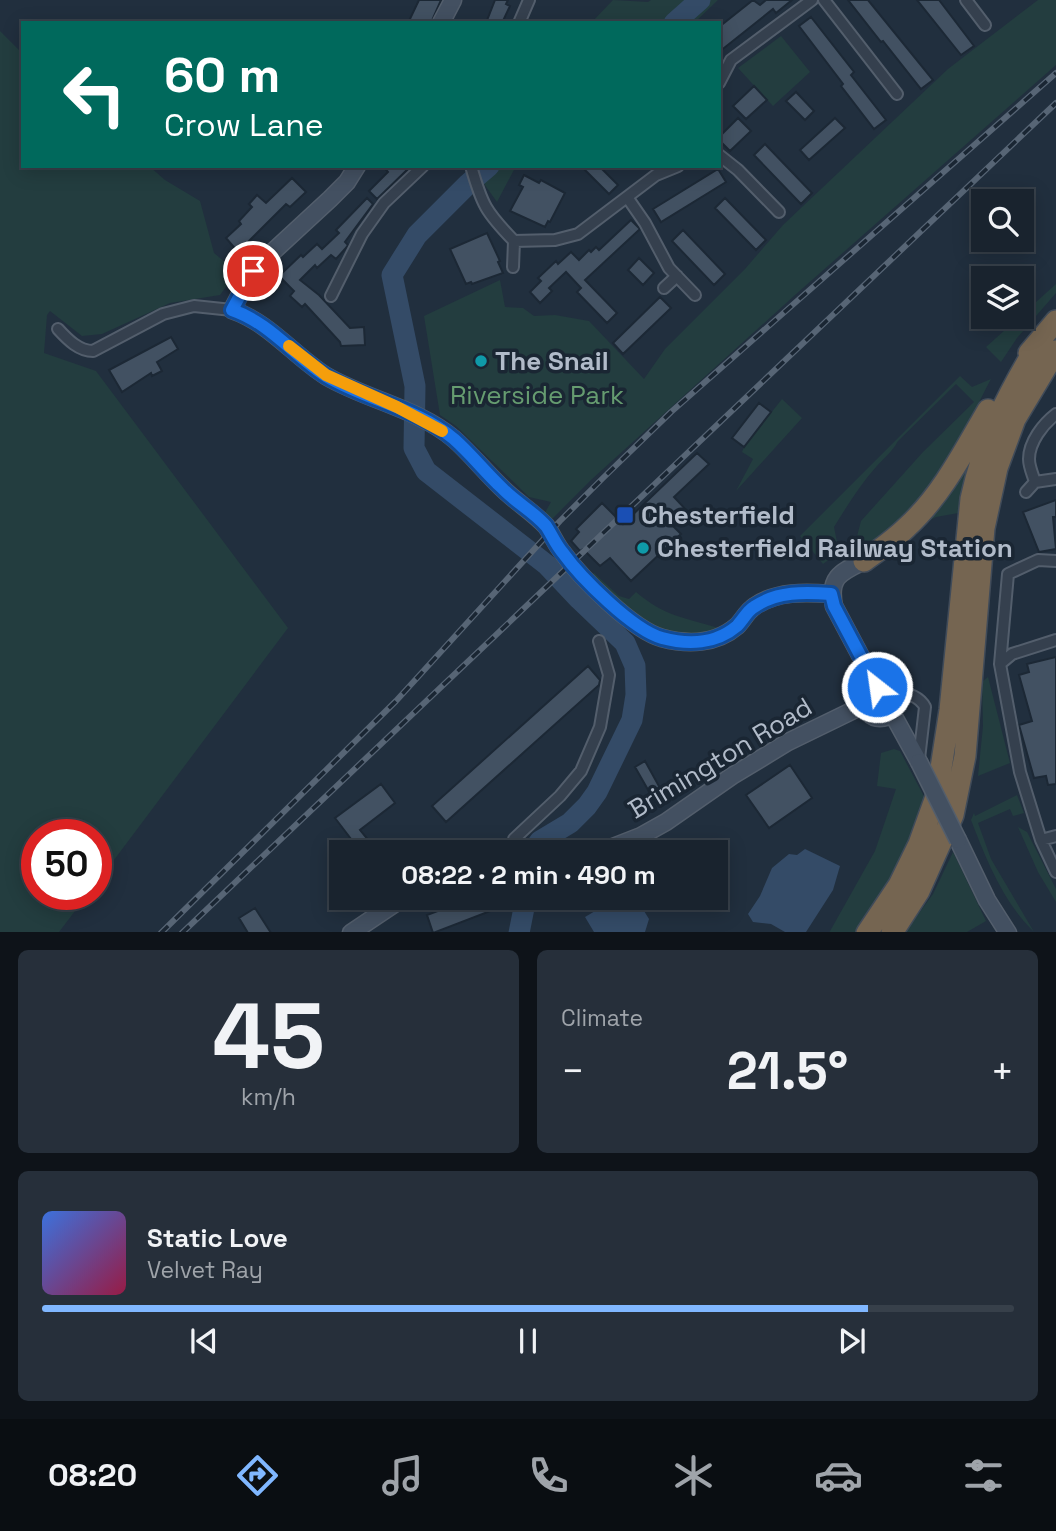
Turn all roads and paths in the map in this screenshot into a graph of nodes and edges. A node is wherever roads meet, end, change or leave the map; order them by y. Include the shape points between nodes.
1 (453, 0) edge
2 (529, 0) edge
3 (812, 0) edge
4 (824, 0) edge
5 (966, 0) edge
6 (442, 21) edge
7 (520, 21) edge
8 (985, 25) dead end
9 (721, 79) edge
10 (897, 94) dead end
11 (721, 157) edge
12 (356, 168) edge
13 (421, 168) edge
14 (472, 168) edge
15 (673, 168) edge
16 (627, 197) junction
17 (779, 212) dead end
18 (514, 241) junction
19 (513, 267) dead end
20 (677, 276) junction
21 (664, 288) dead end
22 (695, 295) dead end
23 (331, 296) dead end
24 (232, 310) junction
25 (1056, 320) edge
26 (58, 330) dead end
27 (1047, 348) edge
28 (1056, 414) edge
29 (1055, 476) edge
30 (1035, 482) junction
31 (1026, 492) dead end
32 (864, 561) joint
33 (1056, 561) edge
34 (832, 600) junction
35 (1056, 640) edge
36 (599, 641) dead end
37 (1000, 664) junction
38 (884, 689) junction
39 (864, 705) junction
40 (892, 713) junction
41 (919, 762) junction
42 (1056, 836) edge
43 (514, 840) edge
44 (629, 840) edge
45 (1041, 840) junction
46 (1056, 872) edge
47 (385, 910) edge
48 (352, 932) edge
49 (868, 932) edge
50 (893, 932) edge
51 (1007, 932) edge

1 - 6 street
2 - 7 street
3 - 9 street via 732,60
4 - 10 street
5 - 8 street
11 - 17 street
12 - 24 street via 347,182 253,271
13 - 23 street via 384,203 362,234
14 - 18 street via 481,200
15 - 16 street
16 - 18 street via 578,233 555,240
16 - 20 street
18 - 19 street
20 - 21 street
20 - 22 street
24 - 26 street via 194,306 163,314 93,351 70,342
24 - 34 street via 267,327 326,375 453,438 544,524 584,578 648,633 698,642 729,632 750,610 789,593
25 - 27 highway
27 - 32 highway via 1012,373 928,506
27 - 49 highway via 995,422 976,478 937,794 899,885
27 - 50 highway via 997,468 984,528 965,756 953,815 919,891
28 - 30 street via 1043,426 1031,450
29 - 30 street
30 - 31 street
32 - 34 street via 837,577
33 - 37 street via 1038,560 1008,574
34 - 38 street
35 - 37 street via 1012,654
36 - 43 street via 609,674 600,727 581,771
37 - 45 street via 1020,772
38 - 39 street via 866,693
38 - 40 street via 896,702
38 - 41 street via 910,695 925,707
39 - 40 street via 874,718
39 - 44 street, Brimington Road via 788,742
40 - 41 street
41 - 51 street, bridge
42 - 45 street
45 - 46 street
47 - 48 street

